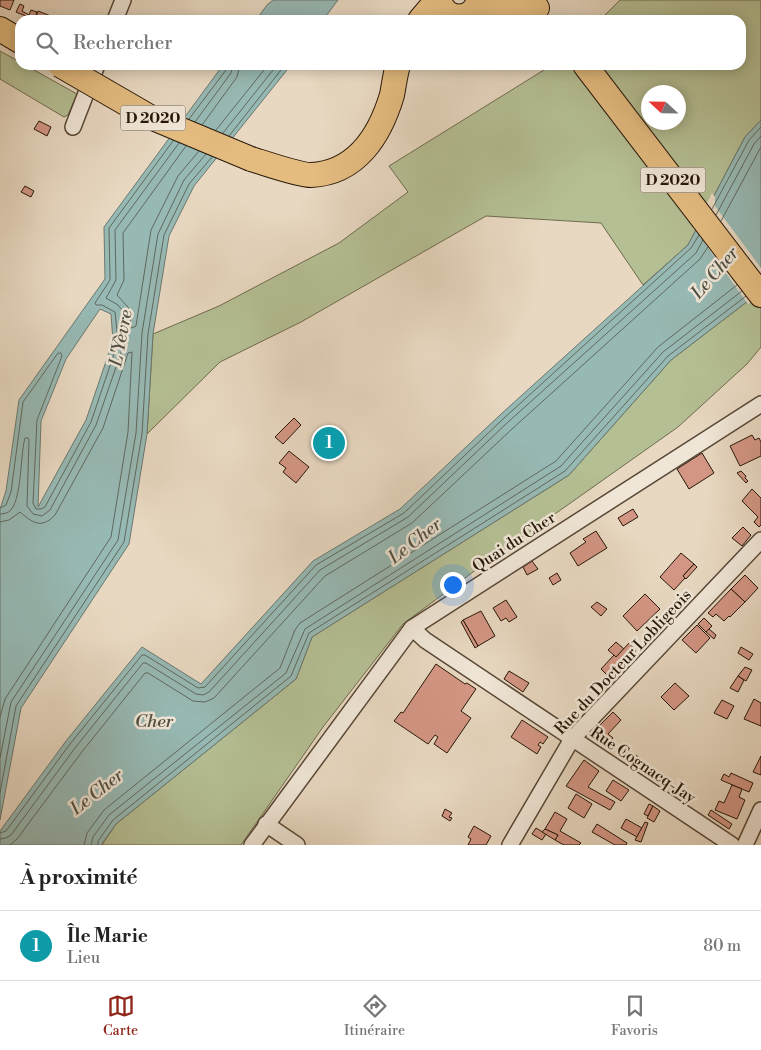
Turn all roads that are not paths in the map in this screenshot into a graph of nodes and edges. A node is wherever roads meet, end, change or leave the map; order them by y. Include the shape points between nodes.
1 (123, 0) edge
2 (478, 3) edge
3 (444, 9) edge
4 (540, 10) edge
5 (117, 15) edge
6 (431, 15) edge
7 (458, 15) edge
8 (465, 15) edge
9 (0, 29) edge
10 (15, 38) edge
11 (69, 70) edge
12 (95, 70) edge
13 (396, 70) edge
14 (404, 70) edge
15 (589, 70) edge
16 (392, 94) junction
17 (73, 127) dead end
18 (761, 296) edge
19 (761, 404) edge
20 (761, 540) edge
21 (412, 628) junction
22 (572, 739) junction
23 (761, 810) edge
24 (266, 824) junction
25 (252, 845) edge
26 (297, 845) edge
27 (510, 845) edge
28 (732, 845) edge
29 (745, 845) edge

1 - 5 street
2 - 4 main road via 512,2
2 - 8 main road via 470,14
3 - 6 main road
3 - 7 main road
9 - 10 main road
11 - 16 main road, D 2020, bridge via 148,116 251,160 309,175 331,172 351,162 367,148 379,130
12 - 17 street
13 - 16 main road, D 2020
14 - 16 main road, D 2020
15 - 18 main road, D 2020
19 - 21 street, Quai du Cher
20 - 22 street, Rue du Docteur Lobligeois
21 - 22 street, Rue Cognacq-Jay
21 - 24 street, Quai du Cher
22 - 27 street, Rue du Docteur Lobligeois
22 - 28 street, Rue Cognacq-Jay
23 - 29 street
24 - 25 street, Quai du Cher
24 - 26 street

